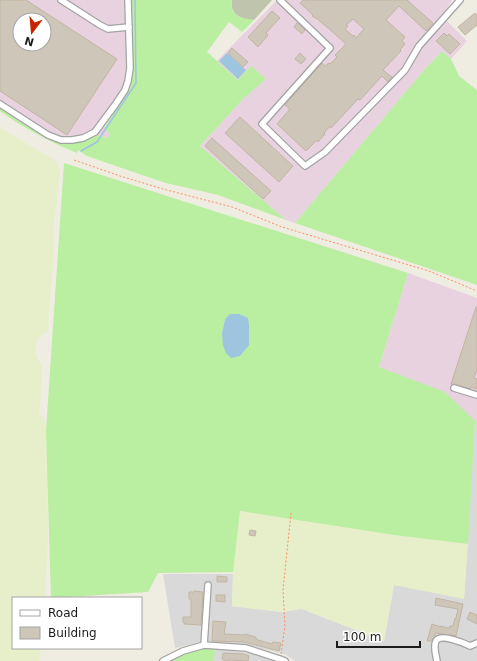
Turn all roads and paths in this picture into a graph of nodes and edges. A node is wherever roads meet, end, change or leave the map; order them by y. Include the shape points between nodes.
1 (60, 0) edge
2 (128, 0) edge
3 (280, 0) edge
4 (460, 0) edge
5 (129, 27) junction
6 (0, 104) edge
7 (74, 160) dead end
8 (477, 291) edge
9 (454, 388) dead end
10 (477, 395) edge
11 (290, 513) dead end
12 (208, 585) dead end
13 (477, 643) edge
14 (204, 645) junction
15 (283, 660) edge
16 (162, 661) edge
17 (437, 661) edge

1 - 5 street via 108,29
2 - 5 street
3 - 4 street via 330,48 262,124 305,166 325,152 404,70 419,46
5 - 6 street via 128,81 115,106 95,132 83,138 61,140
7 - 8 path via 120,176 232,207 282,227 429,271
9 - 10 street
11 - 15 path via 284,590
12 - 14 street
13 - 17 street via 470,646 457,640 438,639 435,650
14 - 15 street via 246,648
14 - 16 street

